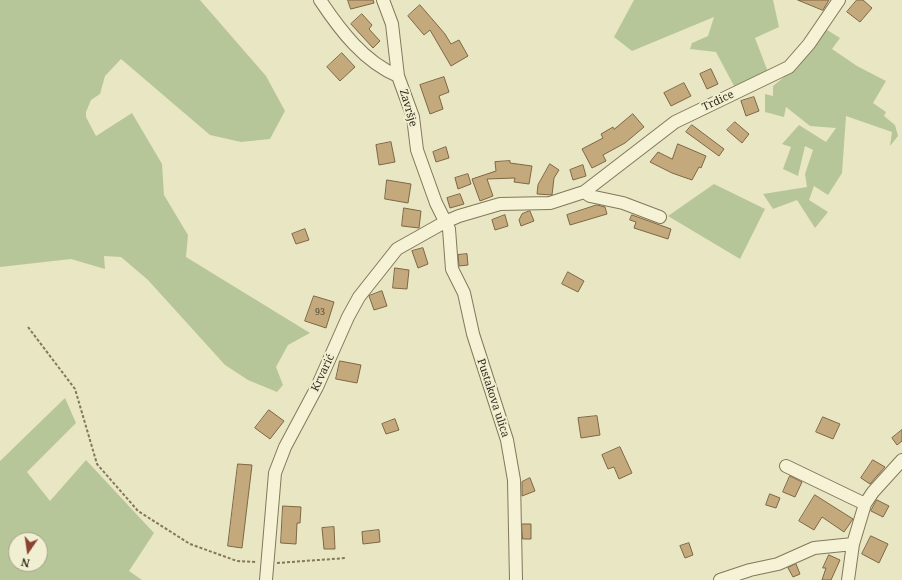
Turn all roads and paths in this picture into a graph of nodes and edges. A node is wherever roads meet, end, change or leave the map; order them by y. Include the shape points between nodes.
1 (320, 0) edge
2 (383, 0) edge
3 (839, 0) edge
4 (398, 76) junction
5 (584, 192) junction
6 (660, 217) dead end
7 (445, 222) junction
8 (28, 327) dead end
9 (902, 460) edge
10 (786, 466) dead end
11 (865, 504) junction
12 (854, 544) junction
13 (346, 558) dead end
14 (267, 563) junction
15 (266, 580) edge
16 (516, 580) edge
17 (720, 580) edge
18 (848, 580) edge

1 - 4 street, Završje via 340,29 361,52 382,69
2 - 4 street via 392,24
3 - 5 street, Trdice via 809,44 789,67 675,122
4 - 7 street, Završje via 413,117 418,150
5 - 6 street
5 - 7 street, Trdice via 550,203 500,204
7 - 14 street, Krvarić via 397,249 359,297 348,317 275,473
7 - 16 street, Pustakova ulica via 450,236 452,269 464,292 473,334 507,440 514,480
8 - 14 path via 75,389 97,464 138,512 190,544 237,561
9 - 11 street
10 - 11 street
11 - 12 street
12 - 17 street via 814,548 778,564
12 - 18 street
13 - 14 path
14 - 15 street, Krvarić

